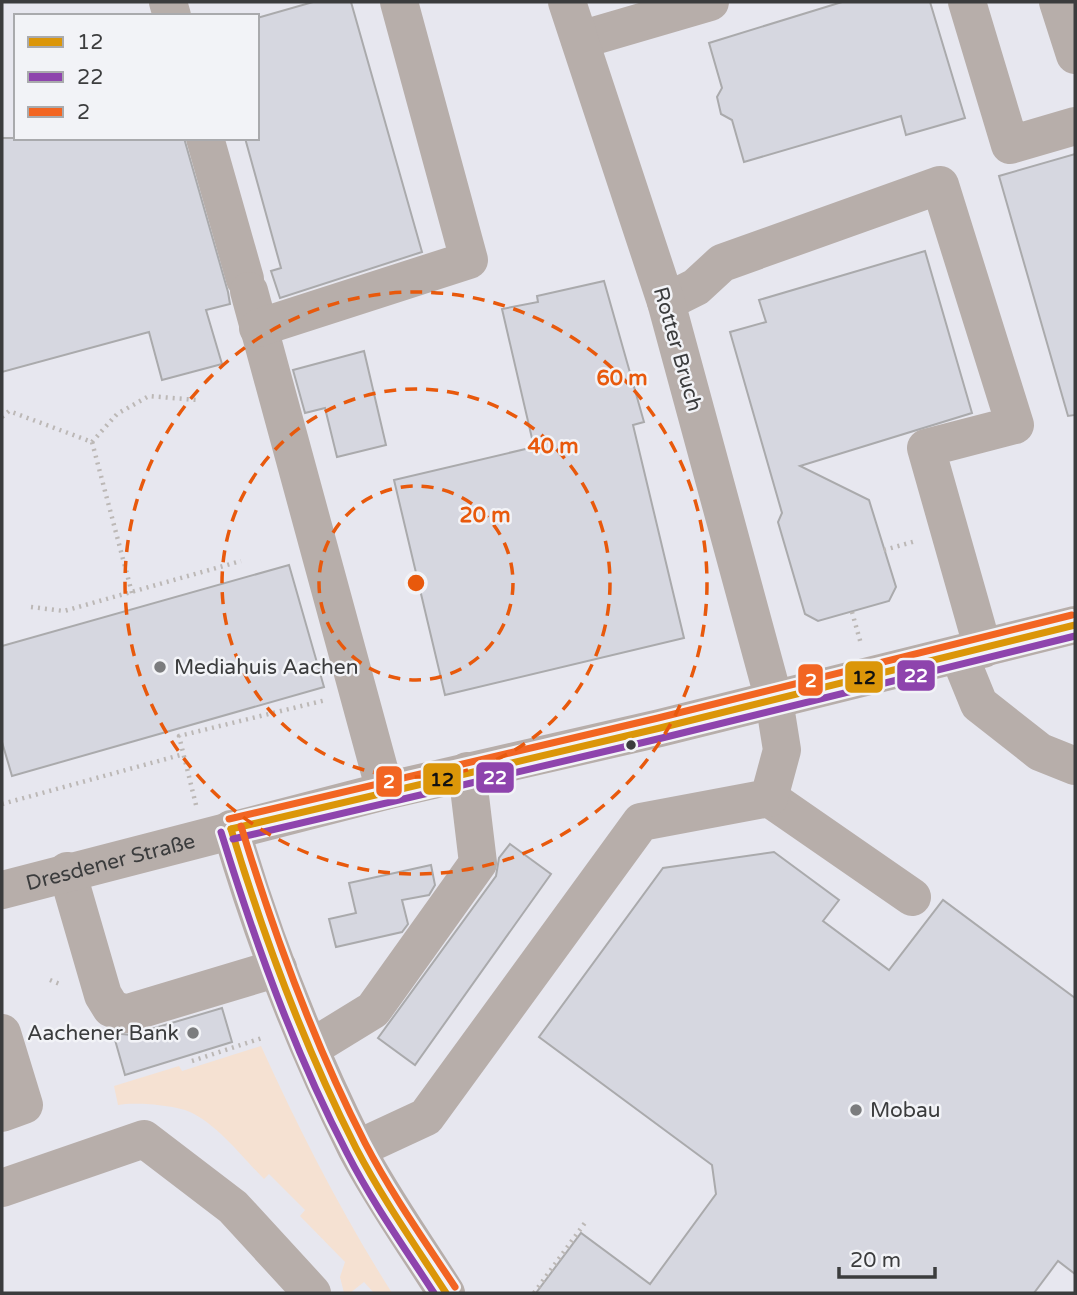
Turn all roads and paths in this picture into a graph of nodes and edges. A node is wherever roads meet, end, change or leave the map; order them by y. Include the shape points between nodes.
1 (399, 2) edge
2 (567, 2) edge
3 (710, 2) edge
4 (967, 2) edge
5 (1058, 2) edge
6 (580, 40) junction
7 (1075, 55) edge
8 (1075, 125) edge
9 (206, 140) edge
10 (666, 302) junction
11 (258, 328) junction
12 (197, 400) dead end
13 (2, 417) edge
14 (92, 442) junction
15 (241, 561) dead end
16 (132, 593) junction
17 (32, 607) dead end
18 (852, 612) dead end
19 (1075, 625) edge
20 (856, 626) dead end
21 (971, 652) junction
22 (338, 697) dead end
23 (774, 700) junction
24 (184, 754) junction
25 (1075, 766) edge
26 (187, 768) dead end
27 (467, 771) junction
28 (385, 791) junction
29 (769, 797) junction
30 (2, 804) edge
31 (231, 829) junction
32 (67, 871) junction
33 (4, 883) edge
34 (912, 897) dead end
35 (278, 968) junction
36 (2, 1033) edge
37 (304, 1033) junction
38 (192, 1061) dead end
39 (2, 1113) edge
40 (357, 1149) junction
41 (2, 1188) edge
42 (587, 1220) dead end
43 (312, 1293) edge
44 (446, 1293) edge
45 (534, 1293) edge

1 - 11 street via 469,260
2 - 6 street, Rotter Bruch
3 - 6 street
4 - 8 street via 1010,145
5 - 7 street
6 - 10 street, Rotter Bruch
9 - 11 street
10 - 21 street via 696,288 722,263 940,185 1015,425 926,448
10 - 23 street, Rotter Bruch
11 - 28 street
12 - 14 path via 149,396 117,414
13 - 14 path via 9,411
14 - 16 path
15 - 16 path
16 - 17 path via 64,611
18 - 20 path
19 - 21 street, Dresdener Straße
21 - 23 street, Dresdener Straße
21 - 25 street via 979,704 1040,752
22 - 24 path via 179,736
23 - 27 street, Dresdener Straße
23 - 29 street, Rotter Bruch via 782,750
24 - 26 path
24 - 30 path
27 - 28 street, Dresdener Straße
27 - 37 street via 478,863 373,1010
28 - 31 street, Dresdener Straße
29 - 34 street
29 - 40 street via 641,822 426,1116
31 - 32 street, Dresdener Straße
31 - 35 street
32 - 33 street, Dresdener Straße
32 - 35 street via 103,995 111,1007 125,1014
35 - 37 street
36 - 39 street via 24,1105
37 - 38 path via 263,1031 265,1038
37 - 40 street
40 - 44 street
41 - 43 street via 144,1139 233,1207
42 - 45 path

